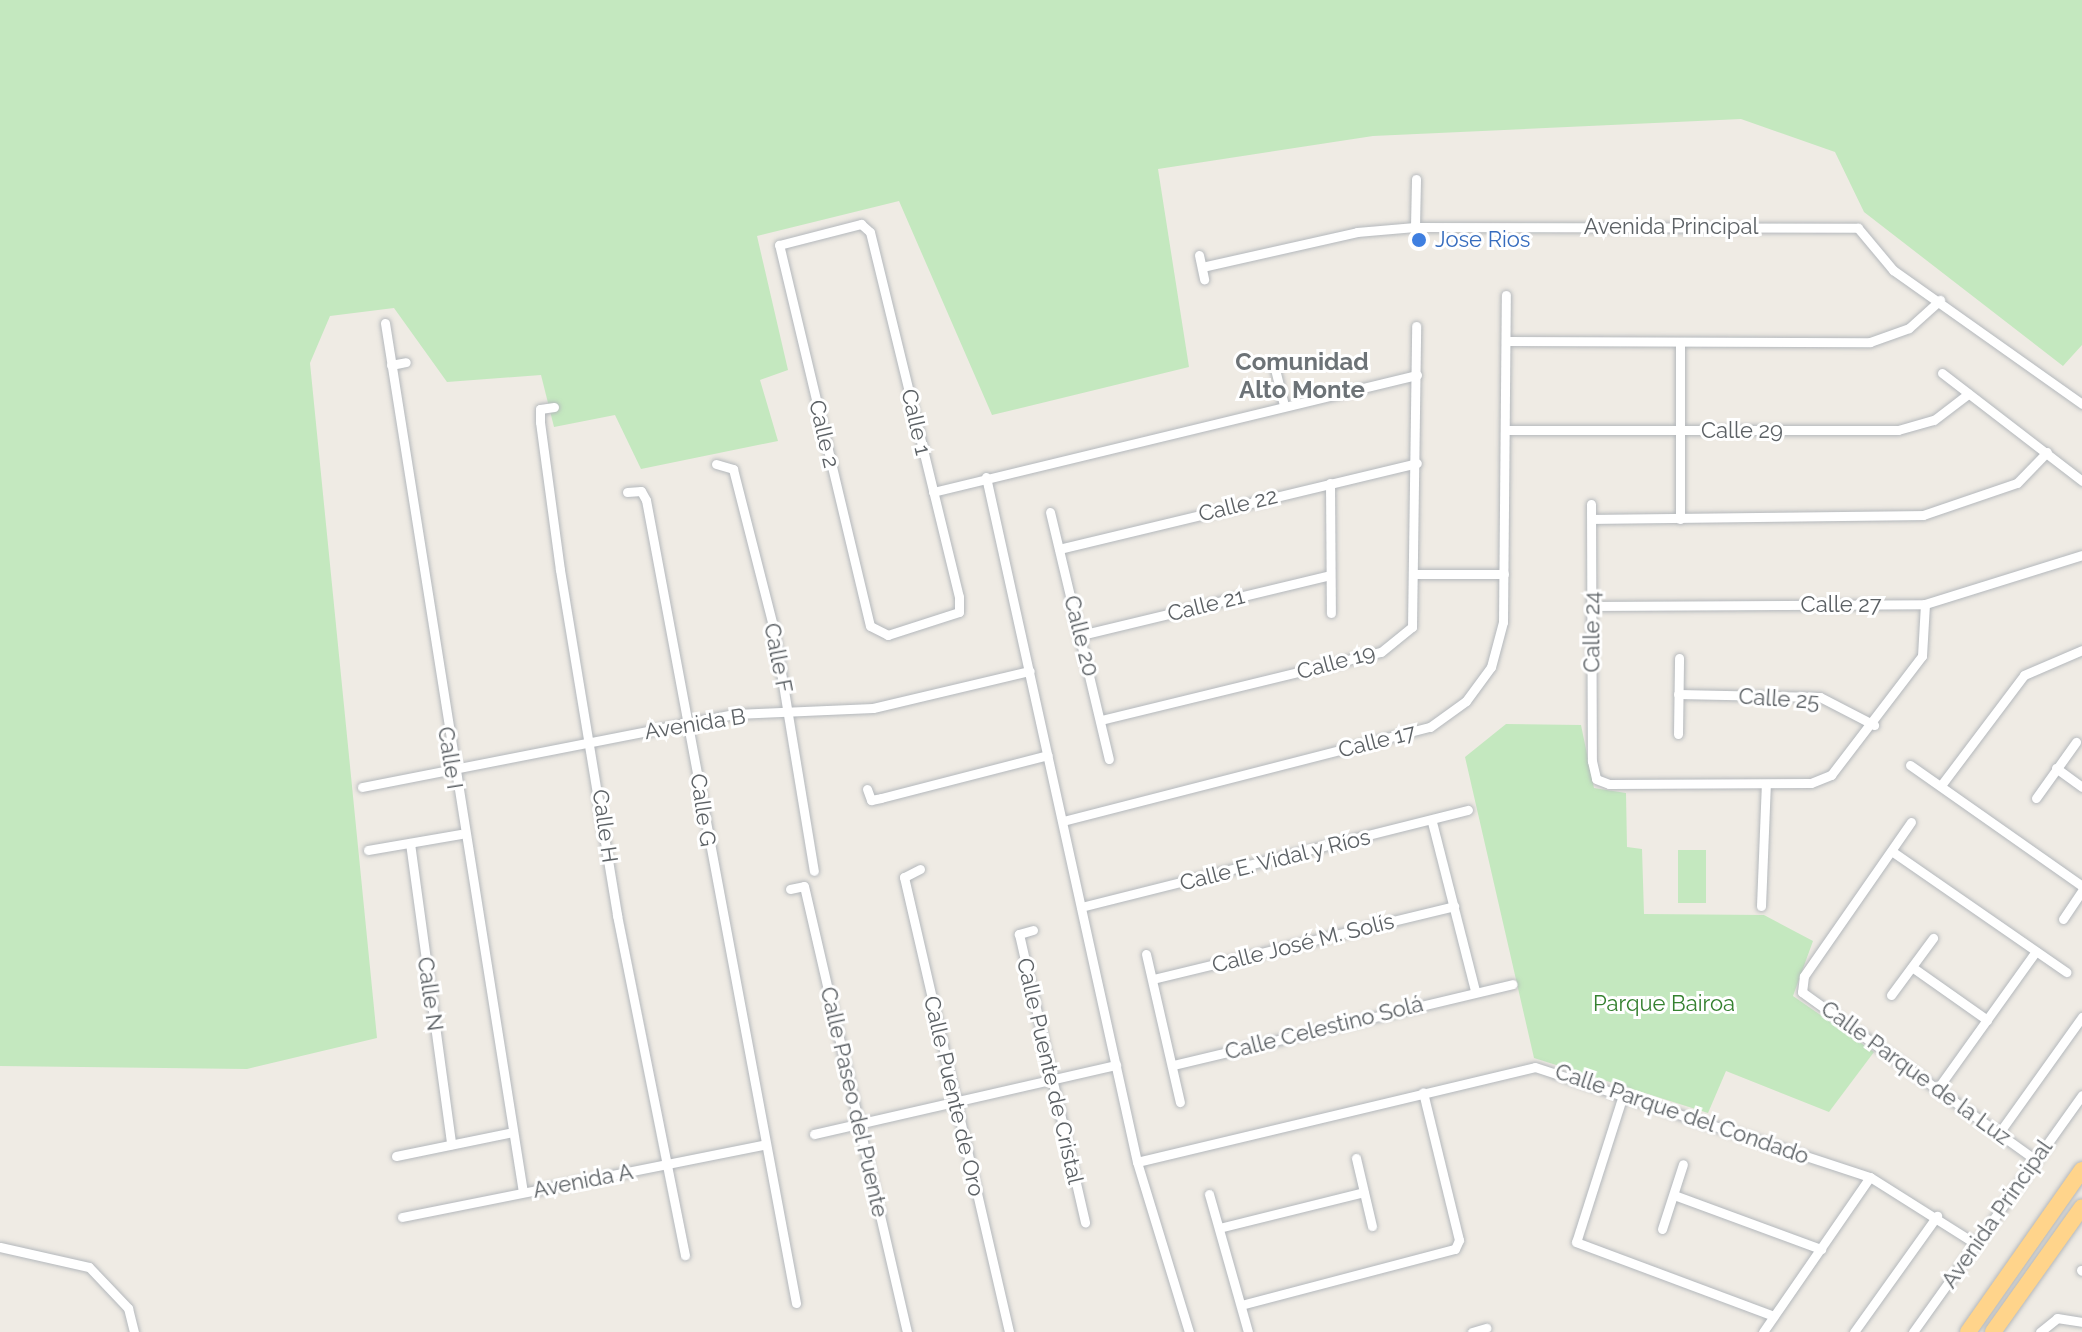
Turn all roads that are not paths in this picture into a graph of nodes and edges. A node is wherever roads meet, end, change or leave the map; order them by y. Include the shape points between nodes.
1 (1416, 179) dead end
2 (1415, 227) junction
3 (870, 232) joint
4 (1199, 255) dead end
5 (1202, 267) junction
6 (1204, 279) dead end
7 (1506, 295) dead end
8 (1940, 300) junction
9 (385, 323) dead end
10 (1416, 326) dead end
11 (1506, 341) junction
12 (1680, 342) junction
13 (406, 362) dead end
14 (391, 365) junction
15 (1274, 365) dead end
16 (1942, 373) dead end
17 (1417, 375) junction
18 (1968, 394) junction
19 (1283, 402) junction
20 (2082, 404) edge
21 (554, 407) dead end
22 (1505, 430) junction
23 (1681, 431) junction
24 (2047, 452) junction
25 (1417, 463) junction
26 (716, 464) dead end
27 (986, 477) junction
28 (2082, 481) edge
29 (1330, 483) junction
30 (627, 492) dead end
31 (933, 492) junction
32 (1591, 504) dead end
33 (1050, 512) dead end
34 (1592, 519) junction
35 (1680, 519) junction
36 (1059, 549) junction
37 (2082, 555) edge
38 (1416, 574) junction
39 (1504, 574) junction
40 (1330, 575) junction
41 (1925, 604) junction
42 (1592, 606) junction
43 (959, 612) joint
44 (1331, 613) dead end
45 (1081, 635) junction
46 (2082, 650) edge
47 (1679, 658) dead end
48 (1030, 671) junction
49 (1678, 694) junction
50 (789, 715) junction
51 (1101, 720) junction
52 (690, 722) junction
53 (1874, 725) junction
54 (1678, 734) dead end
55 (593, 742) junction
56 (2076, 742) dead end
57 (1048, 755) junction
58 (1109, 759) dead end
59 (1910, 765) dead end
60 (2056, 768) junction
61 (451, 769) junction
62 (1766, 784) junction
63 (1942, 784) junction
64 (362, 787) dead end
65 (2082, 787) edge
66 (867, 789) dead end
67 (2036, 798) dead end
68 (1468, 810) dead end
69 (1063, 821) junction
70 (1432, 822) junction
71 (1911, 822) dead end
72 (461, 834) junction
73 (410, 843) junction
74 (368, 850) dead end
75 (1893, 852) junction
76 (920, 869) dead end
77 (814, 871) dead end
78 (2082, 888) edge
79 (790, 889) dead end
80 (1454, 906) junction
81 (1761, 906) dead end
82 (1081, 907) junction
83 (2063, 919) dead end
84 (1033, 930) dead end
85 (1933, 938) dead end
86 (2036, 951) junction
87 (1146, 954) dead end
88 (1912, 967) junction
89 (2066, 972) dead end
90 (1153, 979) junction
91 (1512, 984) dead end
92 (1475, 991) junction
93 (1891, 995) dead end
94 (2082, 1017) edge
95 (1987, 1020) junction
96 (1116, 1065) junction
97 (1173, 1065) junction
98 (1053, 1080) junction
99 (1938, 1088) junction
100 (1423, 1092) junction
101 (1624, 1092) junction
102 (2082, 1095) edge
103 (1180, 1102) dead end
104 (956, 1103) junction
105 (859, 1125) junction
106 (513, 1132) junction
107 (1999, 1133) junction
108 (814, 1134) dead end
109 (451, 1144) junction
110 (763, 1145) junction
111 (396, 1156) dead end
112 (1356, 1158) dead end
113 (2036, 1160) junction
114 (1137, 1162) junction
115 (1683, 1164) dead end
116 (667, 1165) junction
117 (2082, 1170) edge
118 (1870, 1177) junction
119 (523, 1192) junction
120 (1364, 1192) junction
121 (1209, 1194) dead end
122 (1674, 1195) junction
123 (2082, 1207) edge
124 (1937, 1216) junction
125 (402, 1217) dead end
126 (1085, 1223) dead end
127 (1372, 1226) dead end
128 (1219, 1228) junction
129 (1662, 1229) dead end
130 (1976, 1244) junction
131 (0, 1247) edge
132 (1821, 1249) junction
133 (685, 1255) dead end
134 (796, 1303) dead end
135 (1241, 1305) junction
136 (1774, 1316) junction
137 (2082, 1322) edge
138 (1971, 1327) edge
139 (1486, 1328) dead end
140 (134, 1332) edge
141 (907, 1332) edge
142 (1009, 1332) edge
143 (1189, 1332) edge
144 (1248, 1332) edge
145 (1472, 1332) edge
146 (1763, 1332) edge
147 (1854, 1332) edge
148 (1913, 1332) edge
149 (1993, 1332) edge
150 (2040, 1332) edge

1 - 2 street
2 - 5 street, Avenida Principal via 1357,232
2 - 8 street, Avenida Principal via 1858,228 1893,270
3 - 31 street, Calle 1
3 - 43 street, Calle 2 via 861,224 779,245 870,626 888,635
4 - 5 street
5 - 6 street
7 - 11 street, Calle 17
8 - 12 street via 1909,328 1870,342
8 - 20 street, Avenida Principal
9 - 14 street, Calle I
10 - 17 street, Calle 19
11 - 12 street
11 - 22 street, Calle 17
12 - 23 street
13 - 14 street
14 - 61 street, Calle I
15 - 19 street
16 - 18 street
17 - 19 street
17 - 25 street, Calle 19
18 - 23 street, Calle 29 via 1934,420 1898,430
18 - 24 street
19 - 27 street
21 - 55 street, Calle H via 540,409 540,422
22 - 23 street, Calle 29
22 - 39 street, Calle 17
23 - 35 street
24 - 28 street
24 - 35 street via 2017,483 1923,515
25 - 29 street, Calle 22
25 - 38 street, Calle 19
26 - 50 street, Calle F via 733,469
27 - 31 street
27 - 48 street
29 - 36 street, Calle 22
29 - 40 street
30 - 52 street, Calle G via 641,491 646,500
31 - 43 street, Calle 1
32 - 34 street, Calle 24
33 - 36 street, Calle 20
34 - 35 street
34 - 42 street, Calle 24
36 - 45 street, Calle 20
37 - 41 street, Calle 27
38 - 39 street
38 - 51 street, Calle 19 via 1412,627 1381,652
39 - 69 street, Calle 17 via 1503,622 1491,667 1466,701 1430,727
40 - 44 street
40 - 45 street, Calle 21
41 - 42 street, Calle 27
41 - 53 street, Calle 24 via 1922,656
42 - 62 street, Calle 24 via 1596,779
45 - 51 street, Calle 20
46 - 63 street via 2024,675
47 - 49 street
48 - 50 street, Avenida B via 873,708
48 - 57 street
49 - 53 street, Calle 25 via 1820,697
49 - 54 street
50 - 52 street, Avenida B
50 - 77 street, Calle F
51 - 58 street, Calle 20
52 - 55 street, Avenida B
52 - 110 street, Calle G
53 - 62 street, Calle 24 via 1831,775
55 - 61 street, Avenida B
55 - 116 street, Calle H via 617,915
56 - 60 street
57 - 66 street via 871,800
57 - 69 street
59 - 63 street
60 - 65 street
60 - 67 street
61 - 64 street, Avenida B
61 - 72 street, Calle I
62 - 81 street
63 - 78 street
68 - 70 street, Calle E. Vidal y Ríos
69 - 82 street
70 - 80 street
70 - 82 street, Calle E. Vidal y Ríos
71 - 75 street
72 - 73 street
72 - 106 street, Calle I
73 - 74 street
73 - 109 street, Calle N
75 - 86 street
75 - 99 street, Calle Parque de la Luz via 1800,985
76 - 104 street, Calle Puente de Oro via 904,877
78 - 83 street
79 - 105 street, Calle Paseo del Puente via 804,886
80 - 90 street, Calle José M. Solís
80 - 92 street
82 - 96 street
84 - 98 street, Calle Puente de Cristal via 1019,934
85 - 88 street
86 - 89 street
86 - 95 street
87 - 90 street
88 - 93 street
88 - 95 street
90 - 97 street
91 - 92 street, Calle Celestino Solá
92 - 97 street, Calle Celestino Solá
94 - 107 street
95 - 99 street
96 - 98 street
96 - 114 street
97 - 103 street
98 - 104 street
98 - 126 street, Calle Puente de Cristal
99 - 107 street, Calle Parque de la Luz
100 - 101 street, Calle Parque del Condado via 1535,1067
100 - 114 street, Calle Parque del Condado
100 - 135 street via 1459,1240 1455,1249
101 - 118 street, Calle Parque del Condado
101 - 136 street via 1576,1242
102 - 113 street, Avenida Principal
104 - 105 street
104 - 142 street, Calle Puente de Oro
105 - 108 street
105 - 141 street, Calle Paseo del Puente
106 - 109 street
106 - 119 street, Calle I
107 - 113 street, Calle Parque de la Luz
109 - 111 street
110 - 116 street, Avenida A
110 - 134 street, Calle G
112 - 120 street
113 - 130 street, Avenida Principal
114 - 143 street
115 - 122 street
116 - 119 street, Avenida A
116 - 133 street, Calle H
117 - 138 highway
118 - 124 street, Calle Parque del Condado
118 - 132 street
119 - 125 street, Avenida A
120 - 127 street
120 - 128 street
121 - 128 street
122 - 129 street
122 - 132 street
123 - 149 highway
124 - 130 street, Calle Parque del Condado
124 - 147 street
128 - 135 street
130 - 148 street, Avenida Principal
131 - 140 street via 89,1267 121,1298
132 - 136 street
135 - 144 street
136 - 146 street
137 - 150 street via 2057,1318
139 - 145 street

